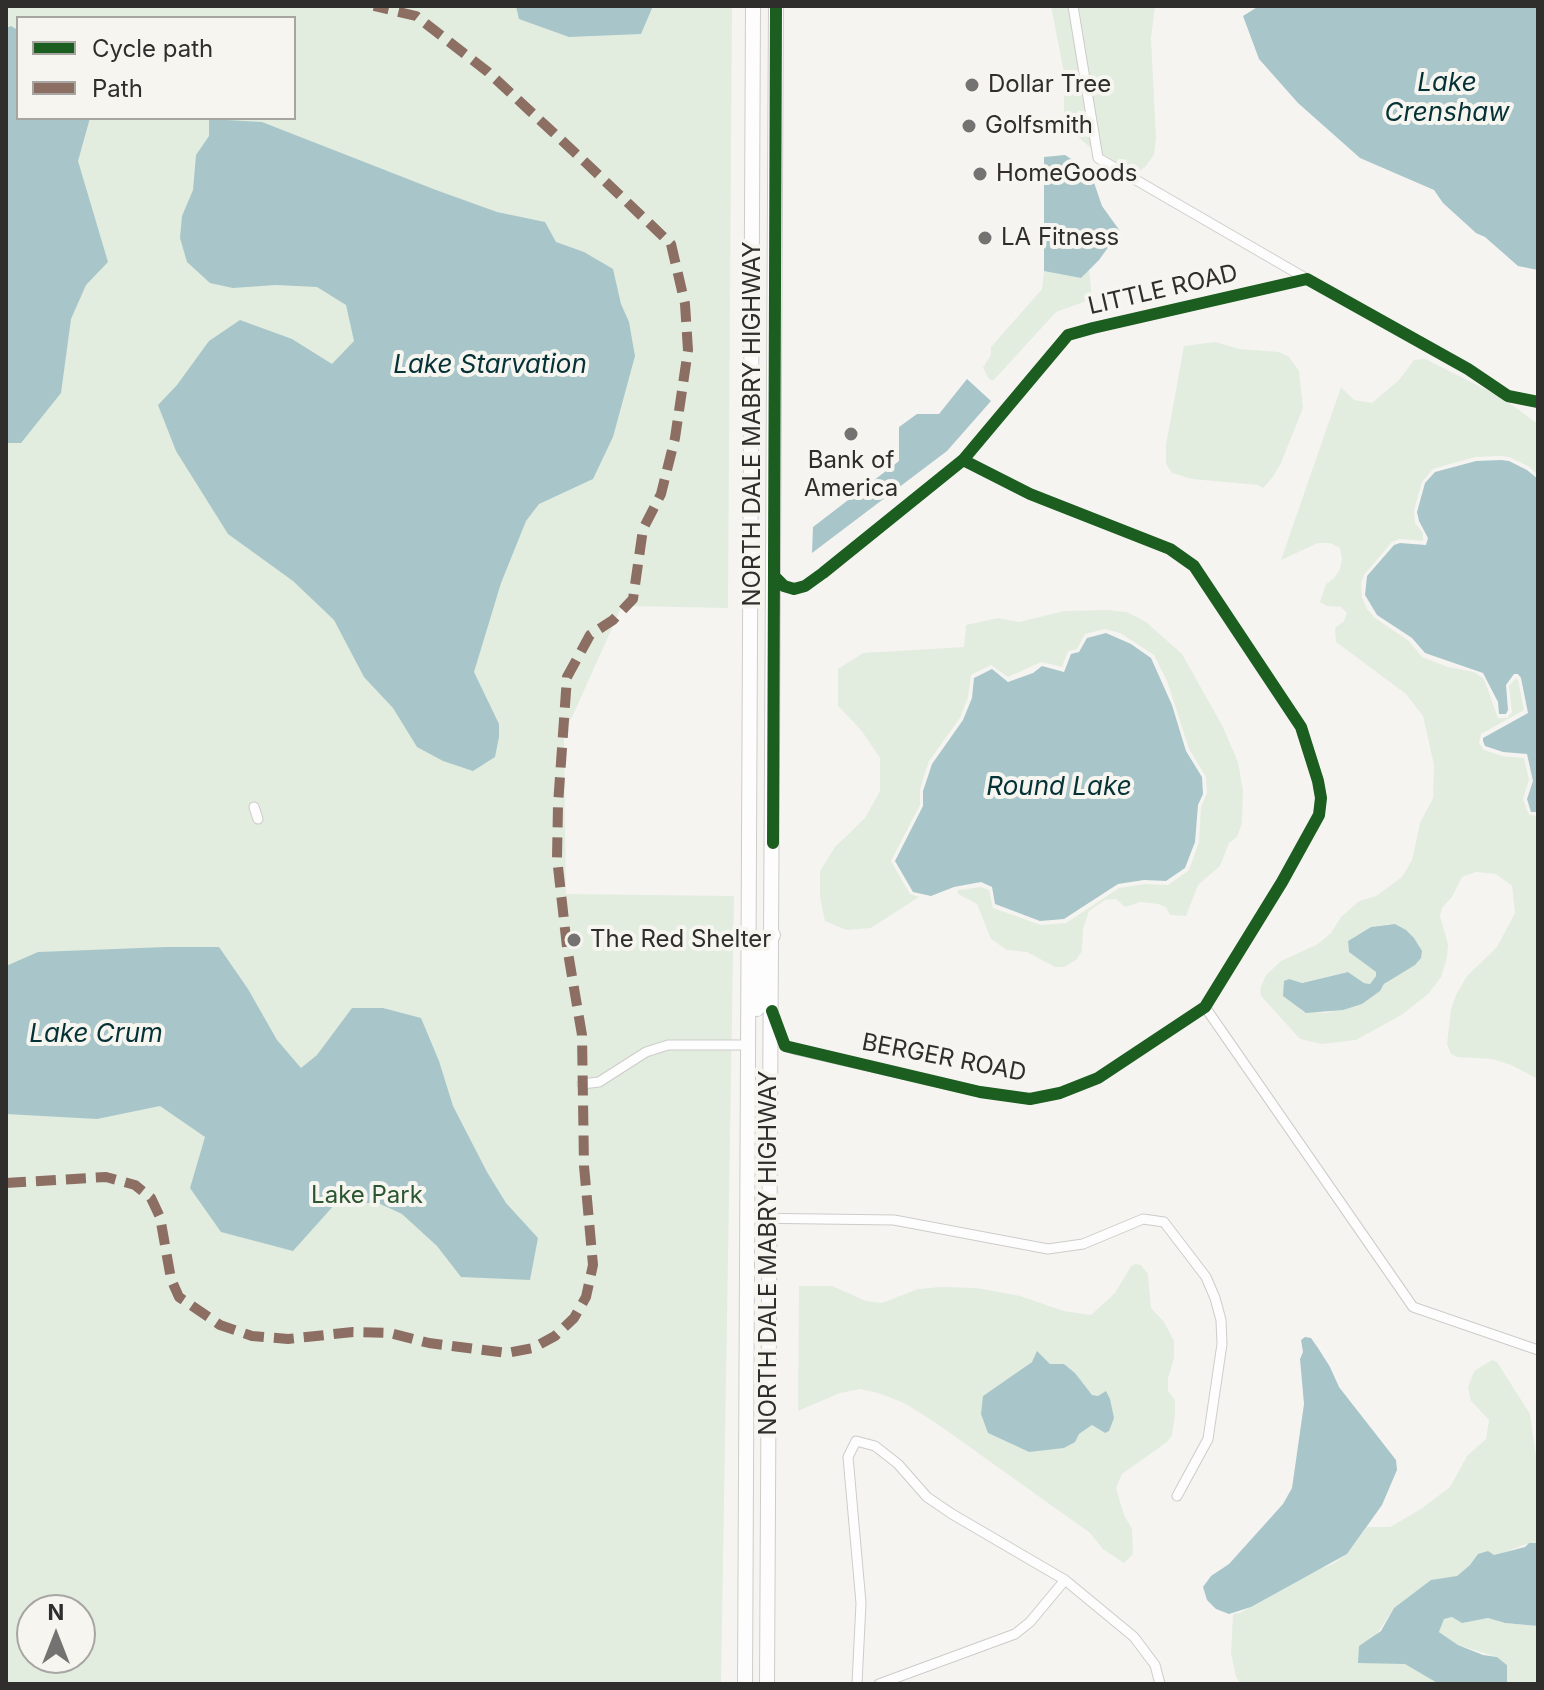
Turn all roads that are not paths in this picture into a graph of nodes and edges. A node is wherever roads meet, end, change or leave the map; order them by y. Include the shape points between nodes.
1 (753, 6) edge
2 (779, 6) edge
3 (1073, 6) edge
4 (752, 162) junction
5 (1307, 279) junction
6 (775, 308) junction
7 (751, 340) junction
8 (1538, 402) edge
9 (963, 460) junction
10 (775, 577) junction
11 (254, 807) dead end
12 (258, 819) dead end
13 (773, 935) junction
14 (1205, 1007) junction
15 (772, 1011) junction
16 (748, 1045) junction
17 (582, 1084) dead end
18 (769, 1133) junction
19 (747, 1218) junction
20 (768, 1219) junction
21 (1538, 1350) edge
22 (1177, 1496) dead end
23 (1065, 1580) junction
24 (745, 1684) edge
25 (767, 1684) edge
26 (857, 1684) edge
27 (879, 1684) edge
28 (1160, 1684) edge

1 - 4 main road, NORTH DALE MABRY HIGHWAY
2 - 6 main road, NORTH DALE MABRY HIGHWAY via 781,282
3 - 5 street, LITTLE ROAD via 1098,158
4 - 6 main road via 760,183 759,292 767,310
4 - 7 main road, NORTH DALE MABRY HIGHWAY
5 - 8 street, LITTLE ROAD via 1508,396
5 - 9 street, LITTLE ROAD via 1068,335
6 - 7 main road
6 - 10 main road, NORTH DALE MABRY HIGHWAY
7 - 16 main road, NORTH DALE MABRY HIGHWAY
9 - 10 street, LITTLE ROAD via 805,586 794,589
9 - 14 street via 1030,494 1170,549 1194,566 1301,727 1321,798 1319,815
10 - 13 main road, NORTH DALE MABRY HIGHWAY
11 - 12 street
13 - 15 main road, NORTH DALE MABRY HIGHWAY
13 - 16 main road via 759,956 757,1018
14 - 15 street, BERGER ROAD via 1098,1078 1030,1099 785,1046
14 - 21 street via 1413,1307
15 - 18 main road, NORTH DALE MABRY HIGHWAY
16 - 17 street via 668,1045 646,1052 599,1082
16 - 18 main road via 757,1064 757,1121
16 - 19 main road, NORTH DALE MABRY HIGHWAY
18 - 20 main road, NORTH DALE MABRY HIGHWAY
19 - 20 street
19 - 24 main road, NORTH DALE MABRY HIGHWAY
20 - 22 street via 894,1220 1048,1249 1083,1244 1143,1219 1164,1222 1206,1277 1221,1320 1208,1439
20 - 25 main road, NORTH DALE MABRY HIGHWAY
23 - 26 street via 952,1514 875,1446 856,1441 848,1457 861,1603
23 - 27 street via 1015,1634
23 - 28 street via 1134,1637 1155,1665

